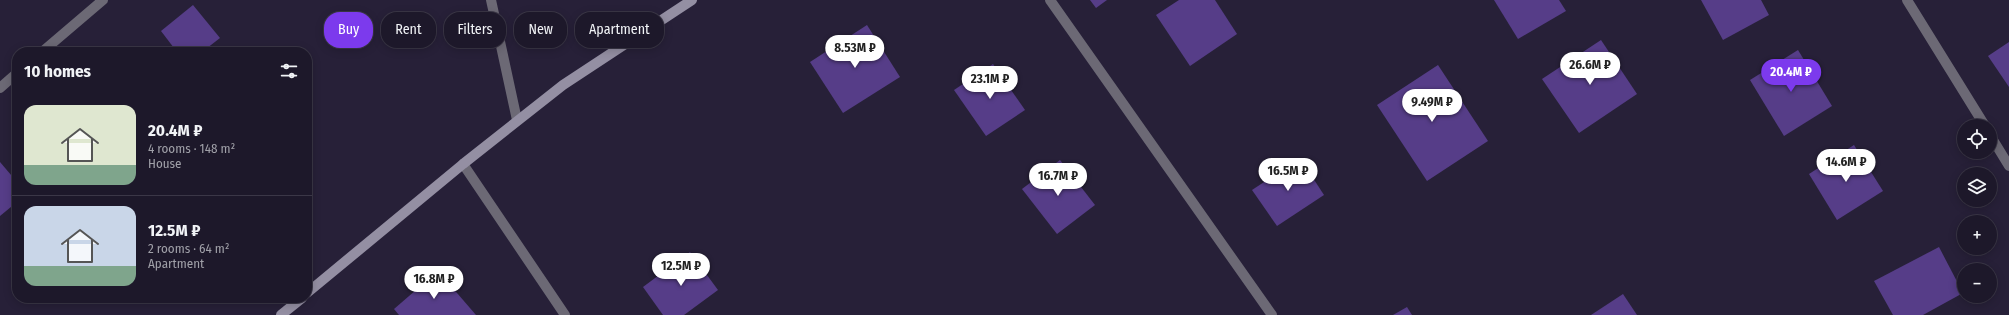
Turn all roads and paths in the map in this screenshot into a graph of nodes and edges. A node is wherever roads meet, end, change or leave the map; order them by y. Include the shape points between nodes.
1 (103, 0) edge
2 (491, 0) edge
3 (692, 0) edge
4 (1050, 0) edge
5 (1907, 0) edge
6 (48, 47) edge
7 (12, 77) edge
8 (0, 88) edge
9 (1981, 119) edge
10 (517, 120) junction
11 (1997, 146) edge
12 (462, 164) junction
13 (2009, 166) edge
14 (312, 289) edge
15 (296, 303) edge
16 (281, 315) edge
17 (565, 315) edge
18 (1272, 315) edge

1 - 6 street
2 - 10 street
3 - 10 street via 563,85
4 - 18 street
5 - 9 street
7 - 8 street
10 - 12 street
11 - 13 street
12 - 14 street
12 - 17 street
15 - 16 street

